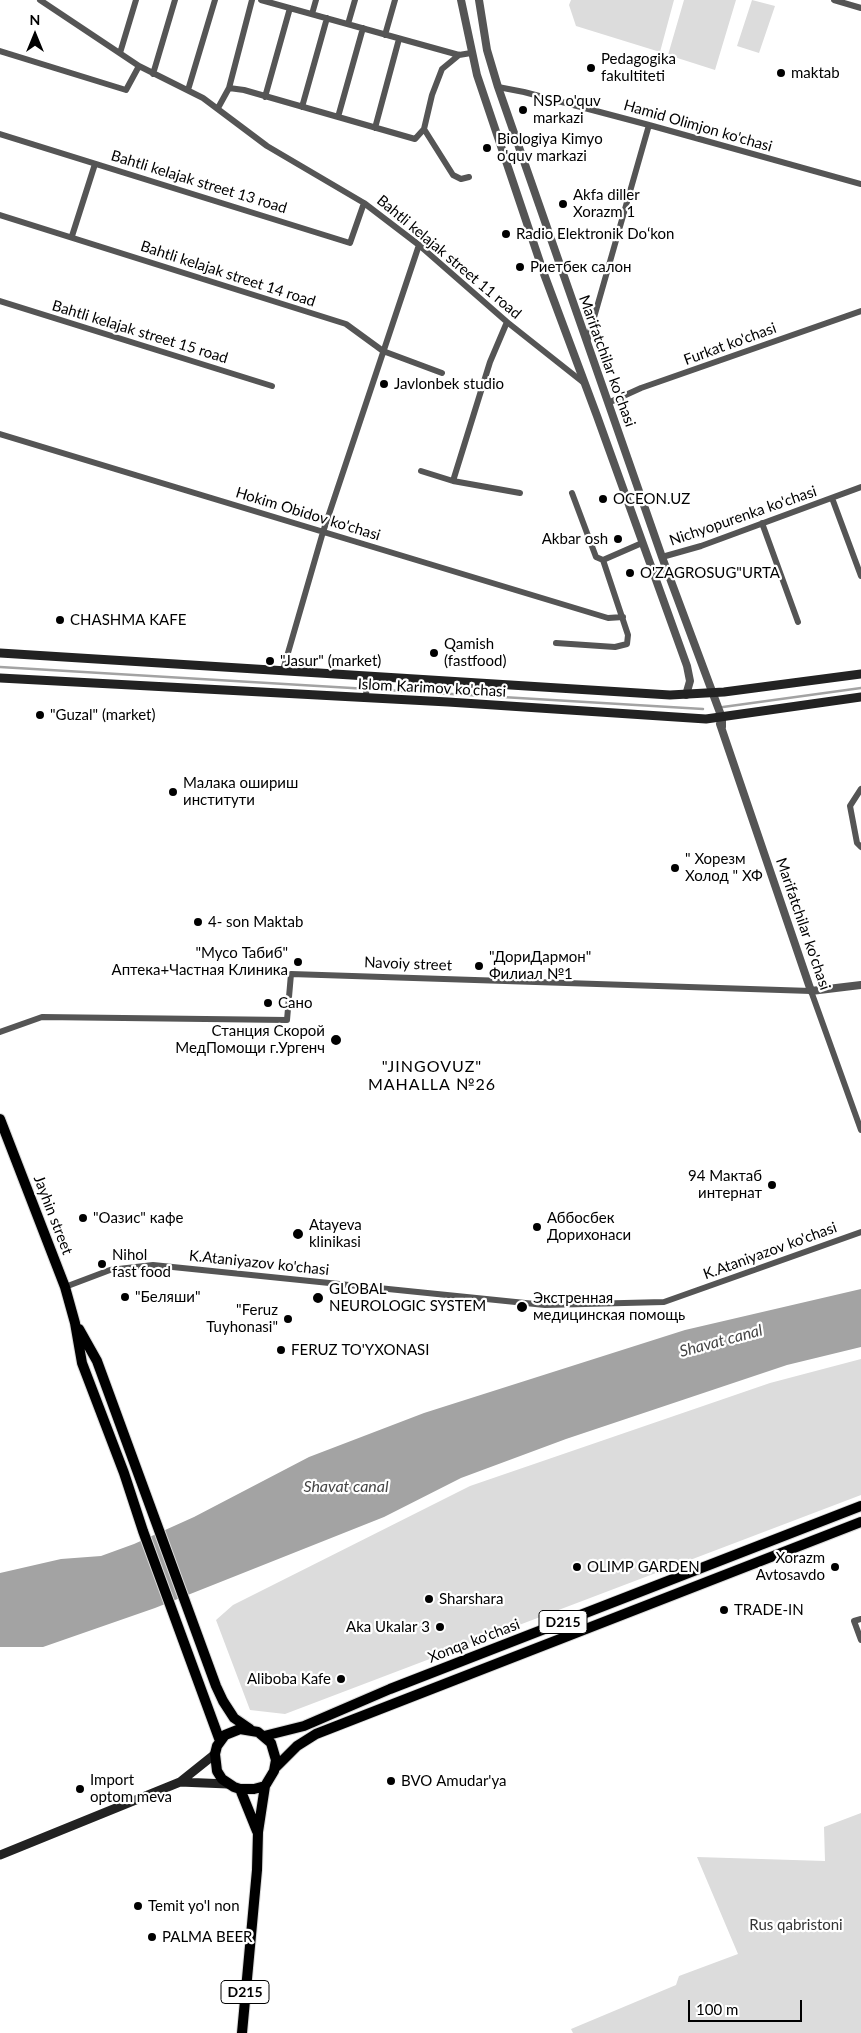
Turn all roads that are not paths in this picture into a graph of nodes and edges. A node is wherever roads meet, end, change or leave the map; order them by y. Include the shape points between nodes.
1 (40, 0) edge
2 (136, 0) edge
3 (175, 0) edge
4 (214, 0) edge
5 (252, 0) edge
6 (261, 0) edge
7 (316, 0) edge
8 (355, 0) edge
9 (395, 0) edge
10 (461, 0) edge
11 (479, 0) edge
12 (834, 0) edge
13 (276, 2) edge
14 (290, 8) junction
15 (861, 8) edge
16 (312, 14) junction
17 (327, 18) junction
18 (348, 24) junction
19 (362, 28) junction
20 (385, 35) junction
21 (399, 39) junction
22 (487, 50) junction
23 (0, 51) edge
24 (120, 52) junction
25 (471, 53) junction
26 (459, 55) junction
27 (139, 66) junction
28 (153, 74) junction
29 (498, 87) junction
30 (229, 88) junction
31 (188, 90) junction
32 (265, 97) junction
33 (302, 107) junction
34 (218, 108) junction
35 (338, 117) junction
36 (649, 125) junction
37 (375, 128) junction
38 (424, 129) junction
39 (0, 134) edge
40 (95, 164) junction
41 (468, 177) dead end
42 (861, 184) edge
43 (364, 203) junction
44 (0, 215) edge
45 (72, 236) junction
46 (419, 245) junction
47 (0, 301) edge
48 (861, 311) edge
49 (507, 322) junction
50 (587, 342) junction
51 (383, 351) junction
52 (442, 373) dead end
53 (584, 383) junction
54 (272, 386) dead end
55 (608, 403) junction
56 (0, 434) edge
57 (421, 471) dead end
58 (454, 481) junction
59 (861, 487) edge
60 (520, 493) dead end
61 (572, 493) dead end
62 (832, 498) junction
63 (762, 523) junction
64 (323, 532) junction
65 (642, 544) junction
66 (662, 557) junction
67 (603, 560) junction
68 (861, 576) edge
69 (622, 618) junction
70 (798, 622) dead end
71 (556, 643) dead end
72 (0, 654) edge
73 (283, 670) junction
74 (861, 674) edge
75 (367, 675) junction
76 (0, 678) edge
77 (712, 694) junction
78 (686, 695) junction
79 (366, 697) junction
80 (861, 697) edge
81 (720, 721) junction
82 (861, 789) edge
83 (861, 847) edge
84 (861, 985) edge
85 (811, 992) junction
86 (0, 1032) edge
87 (0, 1119) edge
88 (861, 1130) edge
89 (861, 1232) edge
90 (65, 1287) junction
91 (75, 1324) junction
92 (861, 1506) edge
93 (861, 1522) edge
94 (861, 1619) edge
95 (861, 1640) edge
96 (390, 1690) junction
97 (395, 1703) junction
98 (250, 1730) junction
99 (264, 1736) junction
100 (220, 1741) junction
101 (215, 1754) junction
102 (275, 1768) junction
103 (180, 1782) junction
104 (228, 1784) junction
105 (265, 1786) junction
106 (240, 1789) junction
107 (258, 1832) junction
108 (0, 1855) edge
109 (242, 2033) edge

1 - 24 street, Bahtli kelajak street 11 road
2 - 24 street
3 - 28 street
4 - 31 street
5 - 30 street
6 - 13 street
7 - 16 street
8 - 18 street
9 - 20 street
10 - 25 street, Marifatchilar ko'chasi
11 - 22 street, Marifatchilar ko'chasi
12 - 15 street
13 - 14 street
14 - 16 street
14 - 32 street
16 - 17 street
17 - 18 street
17 - 33 street
18 - 19 street
19 - 20 street
19 - 35 street
20 - 21 street
21 - 26 street
21 - 37 street
22 - 25 street
22 - 29 street, Marifatchilar ko'chasi
23 - 27 street via 126,90
24 - 27 street, Bahtli kelajak street 11 road
25 - 26 street
25 - 53 street, Marifatchilar ko'chasi via 544,274
26 - 38 street via 442,69
27 - 28 street, Bahtli kelajak street 11 road
28 - 31 street, Bahtli kelajak street 11 road
29 - 36 street, Hamid Olimjon ko'chasi
29 - 50 street, Marifatchilar ko'chasi
30 - 32 street
30 - 34 street
31 - 34 street, Bahtli kelajak street 11 road
32 - 33 street
33 - 35 street
34 - 43 street, Bahtli kelajak street 11 road via 267,146
35 - 37 street
36 - 42 street, Hamid Olimjon ko'chasi
36 - 50 street
37 - 38 street via 415,139
38 - 41 street via 453,175 461,179
39 - 40 street, Bahtli kelajak street 13 road
40 - 43 street, Bahtli kelajak street 13 road via 350,243
40 - 45 street
43 - 46 street, Bahtli kelajak street 11 road
44 - 45 street, Bahtli kelajak street 14 road
45 - 51 street, Bahtli kelajak street 14 road via 346,324
46 - 49 street, Bahtli kelajak street 11 road
46 - 51 street
47 - 54 street, Bahtli kelajak street 15 road
48 - 55 street, Furkat ko'chasi via 641,388
49 - 53 street, Bahtli kelajak street 11 road
49 - 58 street via 490,362
50 - 55 street, Marifatchilar ko'chasi
51 - 52 street, Bahtli kelajak street 14 road
51 - 64 street
53 - 65 street, Marifatchilar ko'chasi
55 - 66 street, Marifatchilar ko'chasi
56 - 64 street, Hokim Obidov ko'chasi
57 - 58 street
58 - 60 street
59 - 62 street, Nichyopurenka ko'chasi
61 - 67 street via 596,557
62 - 63 street, Nichyopurenka ko'chasi
62 - 68 street, Nichyopurenka ko'chasi
63 - 66 street, Nichyopurenka ko'chasi
63 - 70 street
64 - 69 street, Hokim Obidov ko'chasi via 608,618
64 - 73 street
65 - 67 street
65 - 78 street, Marifatchilar ko'chasi via 687,666 690,681
66 - 77 street, Marifatchilar ko'chasi
67 - 69 street
69 - 71 street via 628,635 627,644 615,647
72 - 73 main road, Islom Karimov ko'chasi
73 - 75 main road, Islom Karimov ko'chasi
74 - 77 main road, Islom Karimov ko'chasi
75 - 78 main road, Islom Karimov ko'chasi
75 - 79 street
76 - 79 main road, Islom Karimov ko'chasi
77 - 78 main road, Islom Karimov ko'chasi
77 - 81 street, Marifatchilar ko'chasi
79 - 81 main road, Islom Karimov ko'chasi
80 - 81 main road, Islom Karimov ko'chasi
81 - 85 street, Marifatchilar ko'chasi
82 - 83 street via 850,806 857,843
84 - 85 street, Navoiy street
85 - 86 street, Navoiy street via 291,974 287,1020 42,1017
85 - 88 street, Marifatchilar ko'chasi
87 - 90 main road, Jayhin street
89 - 90 street, K.Ataniyazov ko'chasi via 664,1302 545,1305 153,1264 110,1270
90 - 91 main road, Jayhin street
91 - 98 main road, Jayhin street via 97,1361 222,1701 234,1718
91 - 100 main road, Jayhin street via 82,1363
92 - 96 main road, Xonqa ko'chasi / D215
93 - 97 main road, Xonqa ko'chasi / D215
94 - 95 street via 854,1621
96 - 97 main road
96 - 99 main road, Xonqa ko'chasi / D215 via 304,1726
97 - 102 main road, Xonqa ko'chasi / D215 via 316,1734 297,1746
98 - 99 main road
98 - 100 main road via 232,1732
99 - 102 main road via 274,1749
100 - 101 main road
101 - 103 main road
101 - 104 main road via 217,1771
102 - 105 main road, D215
103 - 104 main road
103 - 108 main road
104 - 106 main road
105 - 106 main road
105 - 107 main road, D215
106 - 107 main road, D215
107 - 109 main road, D215

